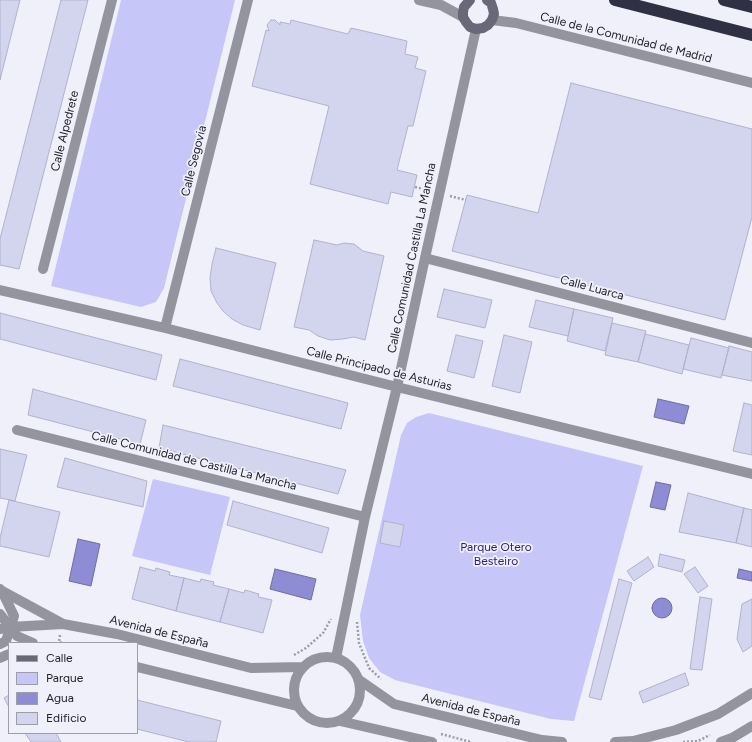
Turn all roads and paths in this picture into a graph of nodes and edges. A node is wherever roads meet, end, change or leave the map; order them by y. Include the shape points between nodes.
1 (112, 0) edge
2 (248, 0) edge
3 (419, 0) edge
4 (470, 0) edge
5 (487, 0) edge
6 (615, 0) edge
7 (724, 0) edge
8 (752, 7) edge
9 (463, 17) junction
10 (492, 20) junction
11 (476, 28) junction
12 (752, 35) edge
13 (752, 83) edge
14 (424, 258) junction
15 (43, 269) dead end
16 (0, 290) edge
17 (165, 328) junction
18 (752, 344) edge
19 (397, 387) junction
20 (17, 430) dead end
21 (752, 474) edge
22 (365, 517) junction
23 (1, 590) edge
24 (0, 614) edge
25 (63, 624) junction
26 (5, 628) edge
27 (31, 642) edge
28 (0, 644) edge
29 (336, 658) junction
30 (138, 667) edge
31 (302, 667) junction
32 (358, 679) junction
33 (752, 693) edge
34 (297, 706) junction
35 (340, 721) junction
36 (752, 726) edge
37 (432, 742) edge
38 (562, 742) edge
39 (615, 742) edge
40 (721, 742) edge

1 - 15 street, Calle Alpedrete
2 - 17 street, Calle Segovia
3 - 9 street via 441,5
4 - 9 street via 464,7
5 - 10 street via 493,9
6 - 12 highway
7 - 8 highway
9 - 11 street via 470,26
10 - 11 street via 483,28
10 - 13 street, Calle de la Comunidad de Madrid via 516,23
11 - 14 street, Calle Comunidad Castilla La Mancha
14 - 18 street, Calle Luarca
14 - 19 street, Calle Comunidad Castilla La Mancha
16 - 17 street, Calle Principado de Asturias
17 - 19 street, Calle Principado de Asturias
19 - 21 street, Calle Principado de Asturias
19 - 22 street, Calle Comunidad Castilla La Mancha
20 - 22 street, Calle Comunidad de Castilla La Mancha
22 - 29 street, Calle Comunidad Castilla La Mancha
23 - 25 street
23 - 26 street via 14,616
24 - 26 street
25 - 26 street, Avenida de España
25 - 31 street, Avenida de España via 117,634 251,668
26 - 27 street
26 - 28 street via 6,641
29 - 31 street via 318,658
29 - 32 street via 350,666
30 - 34 street
31 - 34 street via 294,682
32 - 35 street via 358,703 348,716
32 - 38 street, Avenida de España via 394,704 542,740
33 - 39 street via 718,714 676,730 633,741
34 - 35 street via 312,720 321,723
35 - 37 street
36 - 40 street

